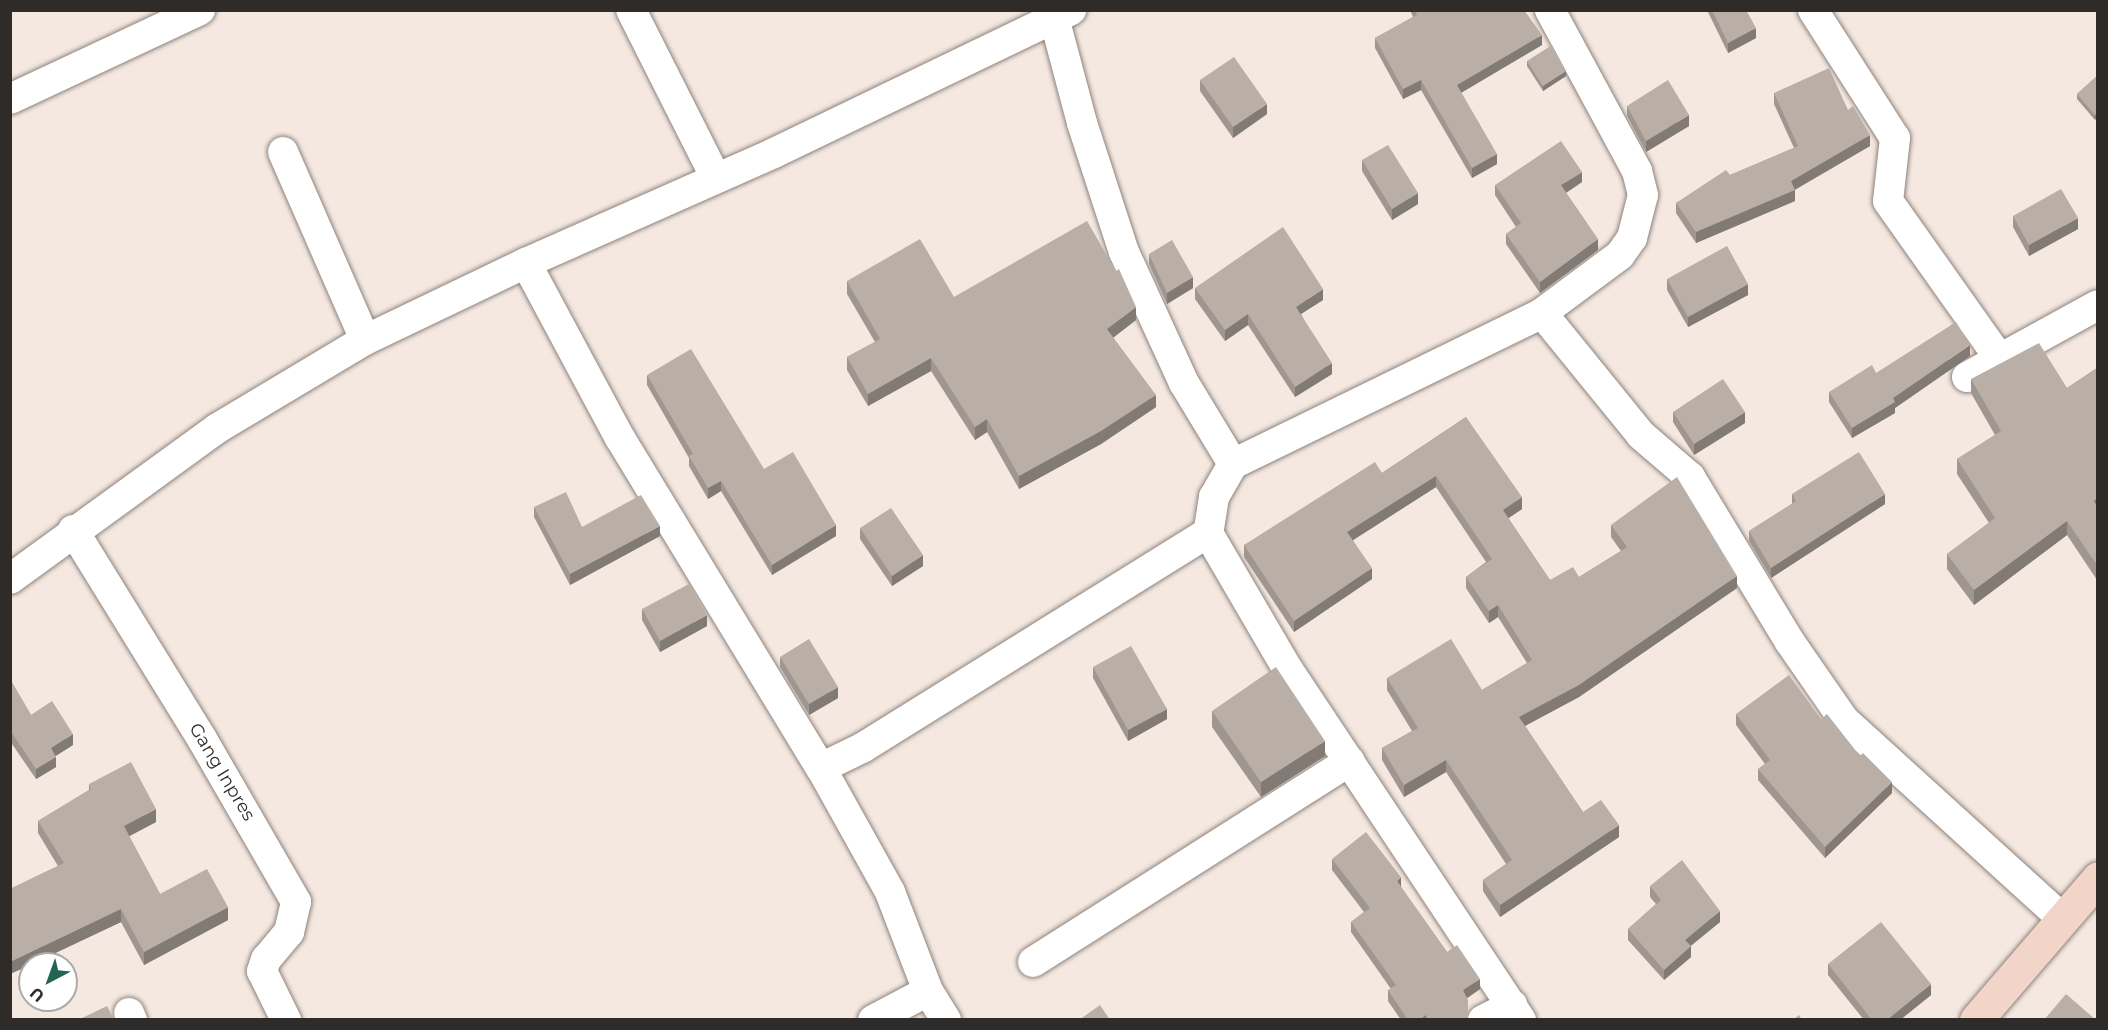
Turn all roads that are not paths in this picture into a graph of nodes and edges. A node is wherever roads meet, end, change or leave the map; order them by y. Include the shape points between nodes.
1 (200, 10) edge
2 (631, 10) edge
3 (1550, 10) edge
4 (1813, 10) edge
5 (1059, 13) edge
6 (10, 99) edge
7 (283, 152) dead end
8 (716, 178) junction
9 (526, 263) junction
10 (2097, 305) edge
11 (1542, 313) junction
12 (365, 340) junction
13 (2000, 359) junction
14 (1967, 377) dead end
15 (1233, 464) junction
16 (73, 530) junction
17 (1208, 533) junction
18 (10, 579) edge
19 (1350, 761) junction
20 (821, 768) junction
21 (2097, 878) edge
22 (2063, 919) junction
23 (1033, 962) dead end
24 (928, 991) junction
25 (1517, 1012) edge
26 (286, 1020) edge
27 (873, 1020) edge
28 (946, 1020) edge
29 (1483, 1020) edge
30 (1976, 1020) edge

1 - 6 street
2 - 8 street
3 - 11 street via 1637,171 1643,195 1632,238 1620,255
4 - 13 street via 1895,138 1888,201
5 - 8 street
5 - 15 street via 1082,123 1129,262 1184,383
7 - 12 street
8 - 9 street
9 - 12 street
9 - 20 street via 661,509
10 - 13 street
11 - 15 street
11 - 22 street via 1641,435 1690,477 1790,642 1844,720
12 - 16 street via 218,428
13 - 14 street
15 - 17 street via 1214,497
16 - 18 street
16 - 26 street, Gang Inpres via 202,739 296,902 289,932 262,971
17 - 19 street via 1287,668
17 - 20 street via 862,748
19 - 23 street
19 - 25 street
20 - 24 street via 890,892
21 - 22 street
22 - 30 street
24 - 27 street
24 - 28 street
25 - 29 street

